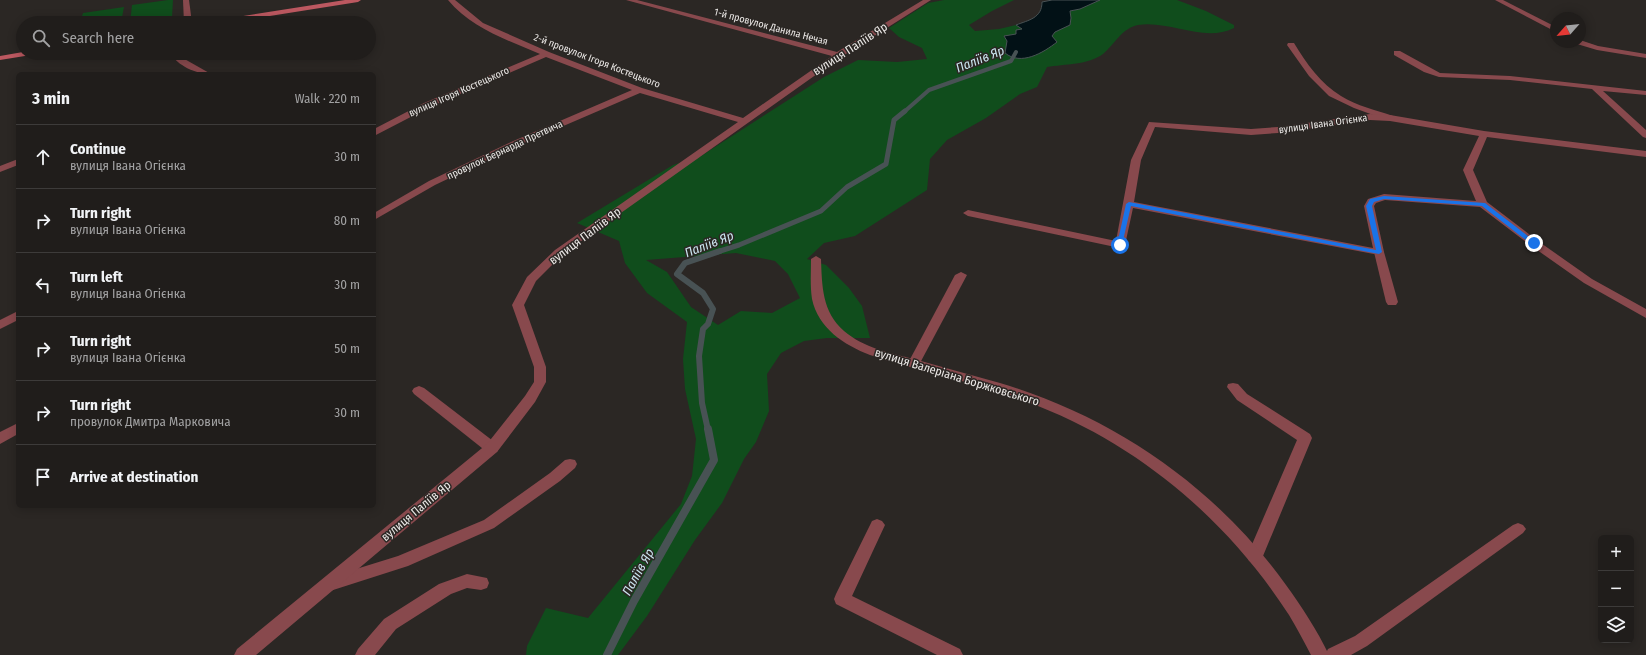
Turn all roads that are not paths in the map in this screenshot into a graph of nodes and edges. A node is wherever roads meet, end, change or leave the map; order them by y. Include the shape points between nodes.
1 (186, 0) edge
2 (358, 0) edge
3 (451, 0) edge
4 (629, 0) edge
5 (928, 0) edge
6 (1498, 0) edge
7 (187, 16) edge
8 (256, 16) edge
9 (1550, 27) edge
10 (1586, 44) edge
11 (1292, 45) dead end
12 (1397, 53) dead end
13 (546, 54) junction
14 (16, 55) edge
15 (838, 55) junction
16 (1646, 56) edge
17 (0, 58) edge
18 (180, 60) edge
19 (203, 72) edge
20 (1594, 87) junction
21 (639, 90) junction
22 (1646, 93) edge
23 (1390, 118) junction
24 (745, 120) junction
25 (376, 132) edge
26 (1484, 134) junction
27 (1646, 135) edge
28 (1646, 154) edge
29 (16, 163) edge
30 (0, 169) edge
31 (1129, 204) junction
32 (1483, 204) junction
33 (968, 213) dead end
34 (376, 216) edge
35 (1379, 252) junction
36 (816, 259) dead end
37 (961, 275) dead end
38 (1392, 302) dead end
39 (1646, 314) edge
40 (16, 317) edge
41 (0, 325) edge
42 (914, 363) junction
43 (1233, 386) dead end
44 (419, 391) dead end
45 (16, 429) edge
46 (0, 439) edge
47 (492, 448) junction
48 (570, 464) dead end
49 (877, 525) dead end
50 (1518, 529) dead end
51 (1255, 556) junction
52 (481, 582) dead end
53 (327, 585) junction
54 (244, 655) edge
55 (364, 655) edge
56 (954, 655) edge
57 (1320, 655) edge
58 (1334, 655) edge

1 - 7 street
2 - 8 main road
3 - 13 street, 2-й провулок Ігоря Костецького via 480,25
4 - 15 street, 1-й провулок Данила Нечая
5 - 15 street, вулиця Паліїв Яр
6 - 9 street
10 - 16 street
11 - 23 street via 1298,58 1329,91 1339,98
12 - 20 street via 1439,75 1510,78
13 - 21 street, 2-й провулок Ігоря Костецького
13 - 25 street, вулиця Ігоря Костецького via 427,105
14 - 17 main road
15 - 24 street, вулиця Паліїв Яр
18 - 19 street
20 - 22 street
20 - 27 street
21 - 24 street, 2-й провулок Ігоря Костецького
21 - 34 street, провулок Бернарда Претвича via 432,183
23 - 26 street, вулиця Івана Огієнка
23 - 31 street, вулиця Івана Огієнка via 1370,117 1251,132 1152,124 1136,160
24 - 47 street, вулиця Паліїв Яр via 559,252 531,279 518,305 540,367 540,382
26 - 28 street, вулиця Івана Огієнка
26 - 32 street via 1468,170
29 - 30 street
31 - 33 street, вулиця Івана Огієнка via 1120,245
31 - 35 street
32 - 35 street via 1384,197 1372,201 1369,206
32 - 39 street via 1588,281
35 - 38 street
36 - 42 street, вулиця Валеріана Боржковського via 818,304 825,319 840,334 866,349
37 - 42 street
40 - 41 street
42 - 51 street, вулиця Валеріана Боржковського via 1032,397 1096,426 1153,461 1203,501
43 - 51 street via 1242,397 1305,438
44 - 47 street
45 - 46 street
47 - 53 street, вулиця Паліїв Яр
48 - 53 street via 489,524 402,561
49 - 56 street via 842,599
50 - 58 street via 1361,641
51 - 57 street, вулиця Валеріана Боржковського via 1295,610
52 - 55 street via 467,581 445,589 390,624
53 - 54 street, вулиця Паліїв Яр

